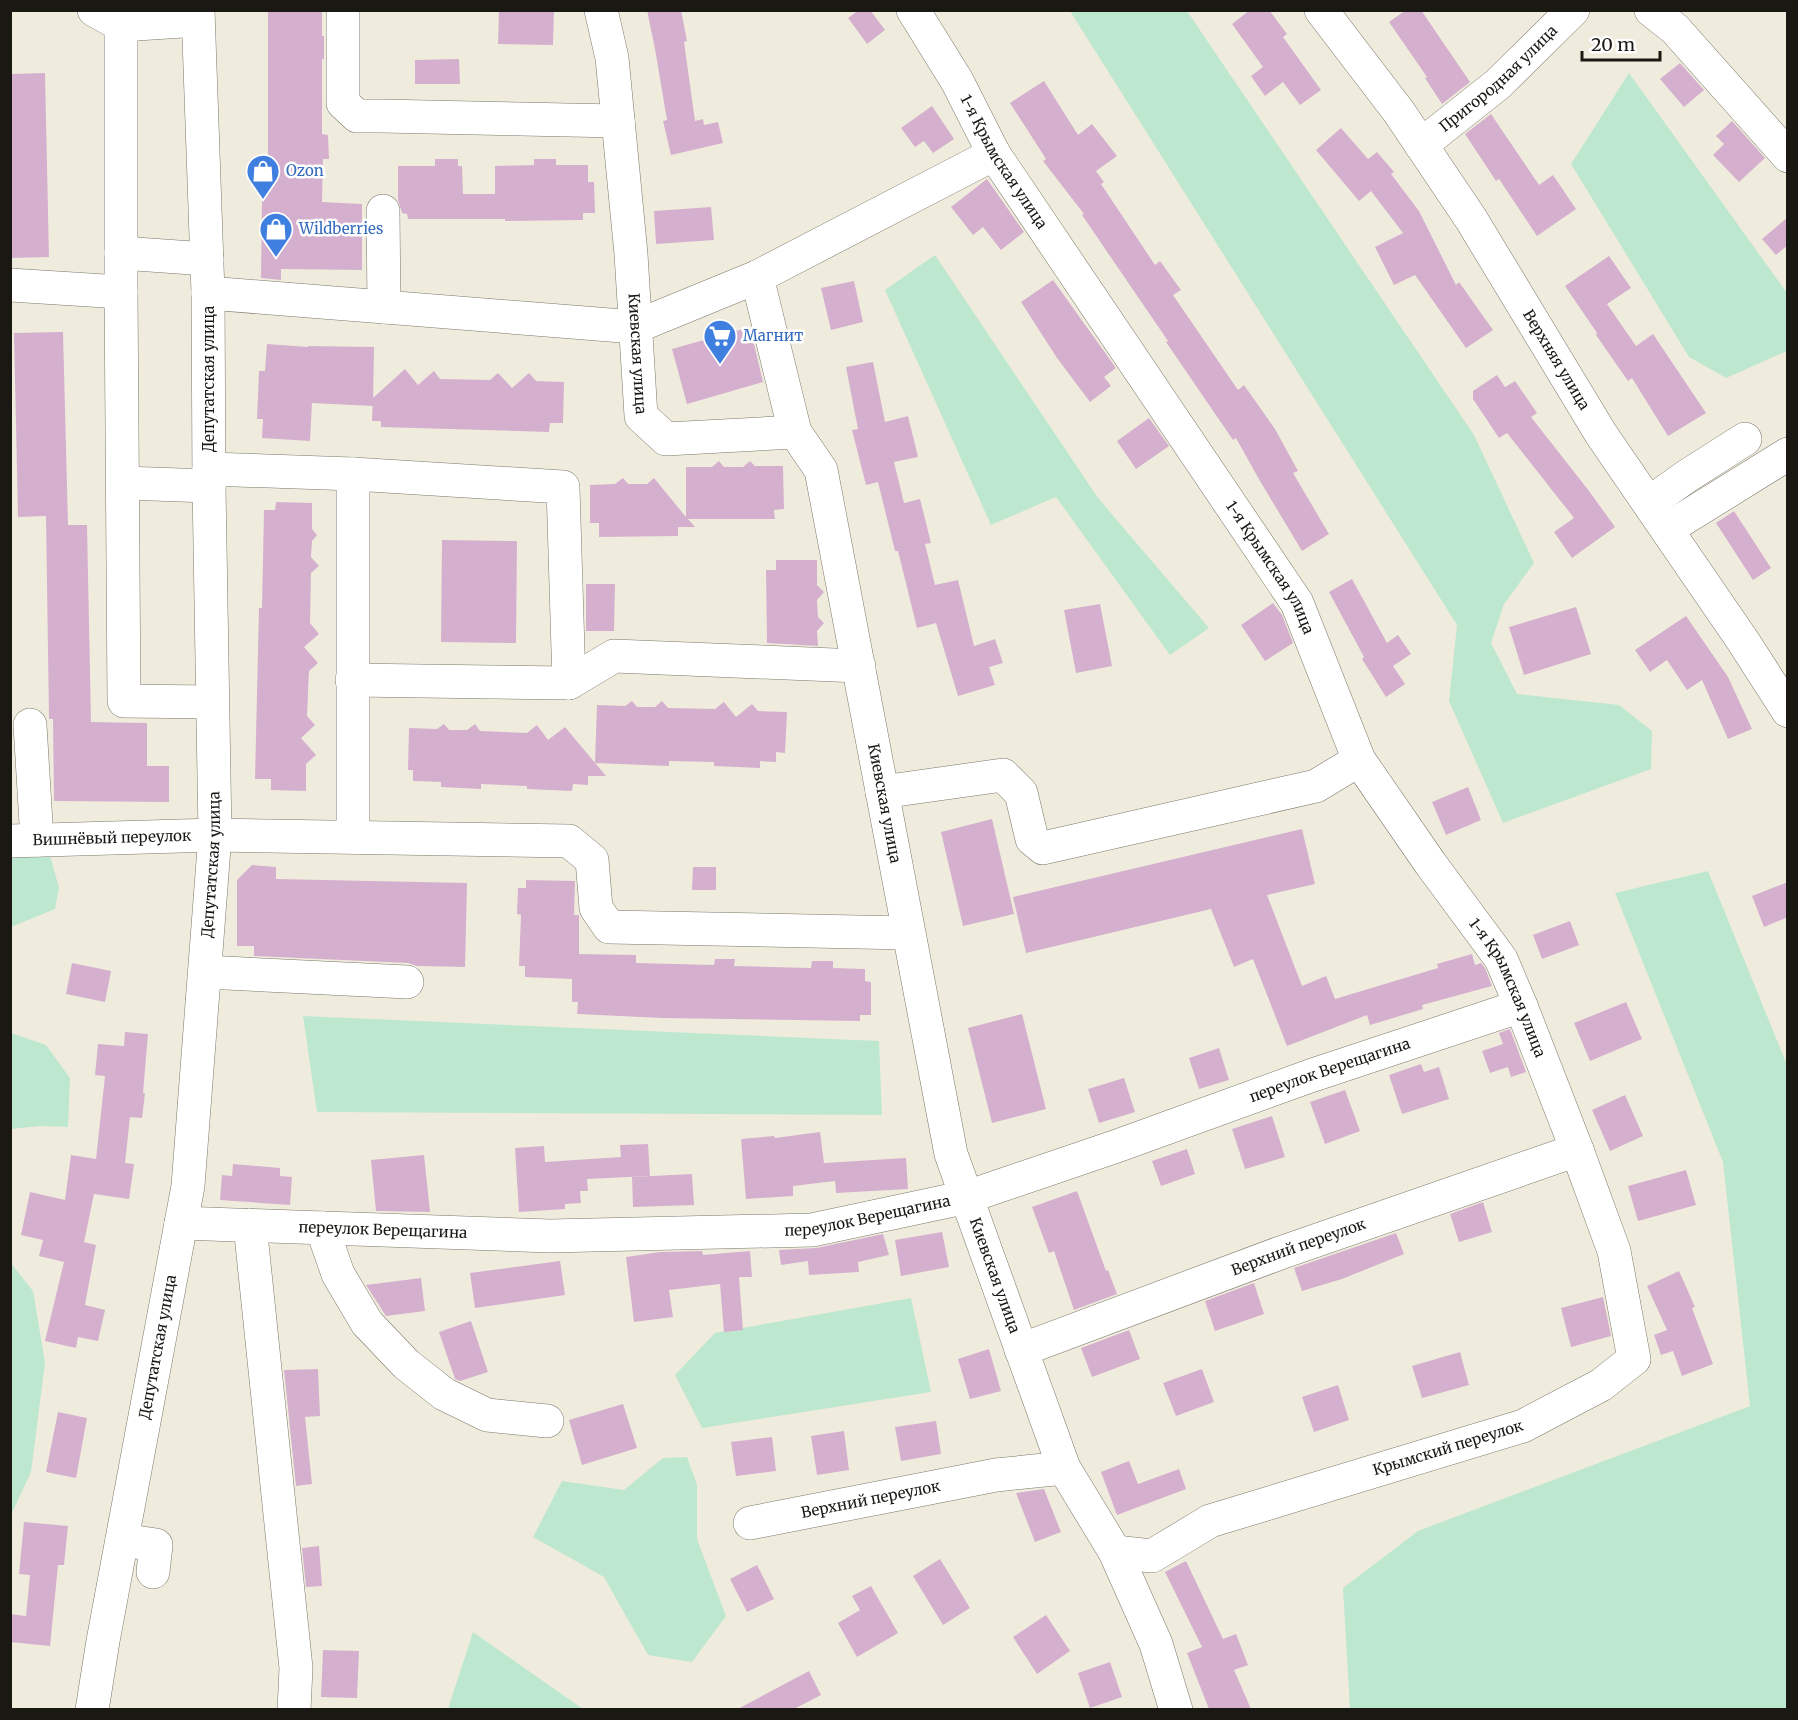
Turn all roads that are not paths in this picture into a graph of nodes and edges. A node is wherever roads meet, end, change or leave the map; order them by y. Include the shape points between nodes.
1 (344, 10) edge
2 (601, 10) edge
3 (913, 10) edge
4 (1321, 10) edge
5 (1573, 10) edge
6 (1651, 10) edge
7 (198, 15) edge
8 (107, 18) edge
9 (618, 121) junction
10 (1421, 145) junction
11 (994, 154) junction
12 (1788, 156) edge
13 (382, 211) dead end
14 (121, 254) junction
15 (207, 259) junction
16 (757, 277) junction
17 (10, 285) edge
18 (121, 292) junction
19 (208, 293) junction
20 (384, 307) junction
21 (635, 327) junction
22 (795, 432) junction
23 (1745, 439) dead end
24 (1788, 454) edge
25 (353, 474) junction
26 (209, 477) junction
27 (124, 483) junction
28 (1658, 516) junction
29 (859, 666) junction
30 (352, 680) junction
31 (569, 683) junction
32 (212, 702) junction
33 (1788, 711) edge
34 (30, 725) dead end
35 (1359, 760) junction
36 (882, 792) junction
37 (215, 835) junction
38 (353, 837) junction
39 (24, 840) edge
40 (908, 933) junction
41 (205, 972) junction
42 (407, 982) dead end
43 (1521, 1006) junction
44 (1577, 1150) junction
45 (967, 1197) junction
46 (182, 1223) junction
47 (250, 1225) junction
48 (322, 1228) junction
49 (1021, 1350) junction
50 (547, 1421) dead end
51 (1064, 1468) junction
52 (750, 1523) dead end
53 (122, 1540) junction
54 (1115, 1552) junction
55 (153, 1572) dead end
56 (92, 1710) edge
57 (294, 1710) edge
58 (1176, 1710) edge

1 - 9 street via 343,103 357,116
2 - 9 street, Киевская улица via 612,58
3 - 11 street, 1-я Крымская улица via 957,81
4 - 10 street, Верхняя улица
5 - 10 street, Пригородная улица via 1498,84
6 - 12 street via 1675,29
7 - 8 street
7 - 15 street, Депутатская улица
8 - 14 street
9 - 21 street, Киевская улица
10 - 28 street, Верхняя улица via 1471,219 1601,435
11 - 16 street
11 - 35 street, 1-я Крымская улица via 1297,603
13 - 20 street
14 - 15 street
14 - 18 street
15 - 19 street, Депутатская улица
16 - 21 street
16 - 22 street
17 - 18 street
18 - 27 street
19 - 20 street
19 - 26 street, Депутатская улица
20 - 21 street
21 - 22 street, Киевская улица via 641,416 666,439
22 - 29 street, Киевская улица via 821,470
23 - 28 street via 1686,476
24 - 28 street
25 - 26 street
25 - 30 street
25 - 31 street via 563,487
26 - 27 street
26 - 32 street, Депутатская улица
27 - 32 street via 124,701
28 - 33 street, Верхняя улица
29 - 31 street via 614,656
29 - 36 street, Киевская улица
30 - 31 street
30 - 38 street
32 - 37 street, Депутатская улица
34 - 39 street
35 - 36 street via 1316,786 1043,848 1032,839 1021,792 1003,775
35 - 43 street, 1-я Крымская улица via 1501,959
36 - 40 street, Киевская улица
37 - 38 street, Вишнёвый переулок
37 - 39 street, Вишнёвый переулок
37 - 41 street, Депутатская улица
38 - 40 street, Вишнёвый переулок via 569,841 592,860 596,908 609,927
40 - 45 street, Киевская улица via 951,1154
41 - 42 street
41 - 46 street, Депутатская улица
43 - 44 street, 1-я Крымская улица
43 - 45 street, переулок Верещагина
44 - 49 street, Верхний переулок via 1280,1252
44 - 54 street, Крымский переулок via 1614,1251 1634,1359 1601,1385 1523,1426 1210,1521 1152,1556
45 - 48 street, переулок Верещагина via 812,1230 550,1236
45 - 49 street, Киевская улица
46 - 47 street, переулок Верещагина
46 - 53 street, Депутатская улица
47 - 48 street, переулок Верещагина
47 - 57 street via 296,1668
48 - 50 street via 338,1274 367,1323 406,1364 444,1394 487,1415
49 - 51 street, Киевская улица
51 - 52 street, Верхний переулок via 996,1475
51 - 54 street, Киевская улица
53 - 55 street via 156,1545
53 - 56 street, Депутатская улица
54 - 58 street, Киевская улица via 1156,1644

